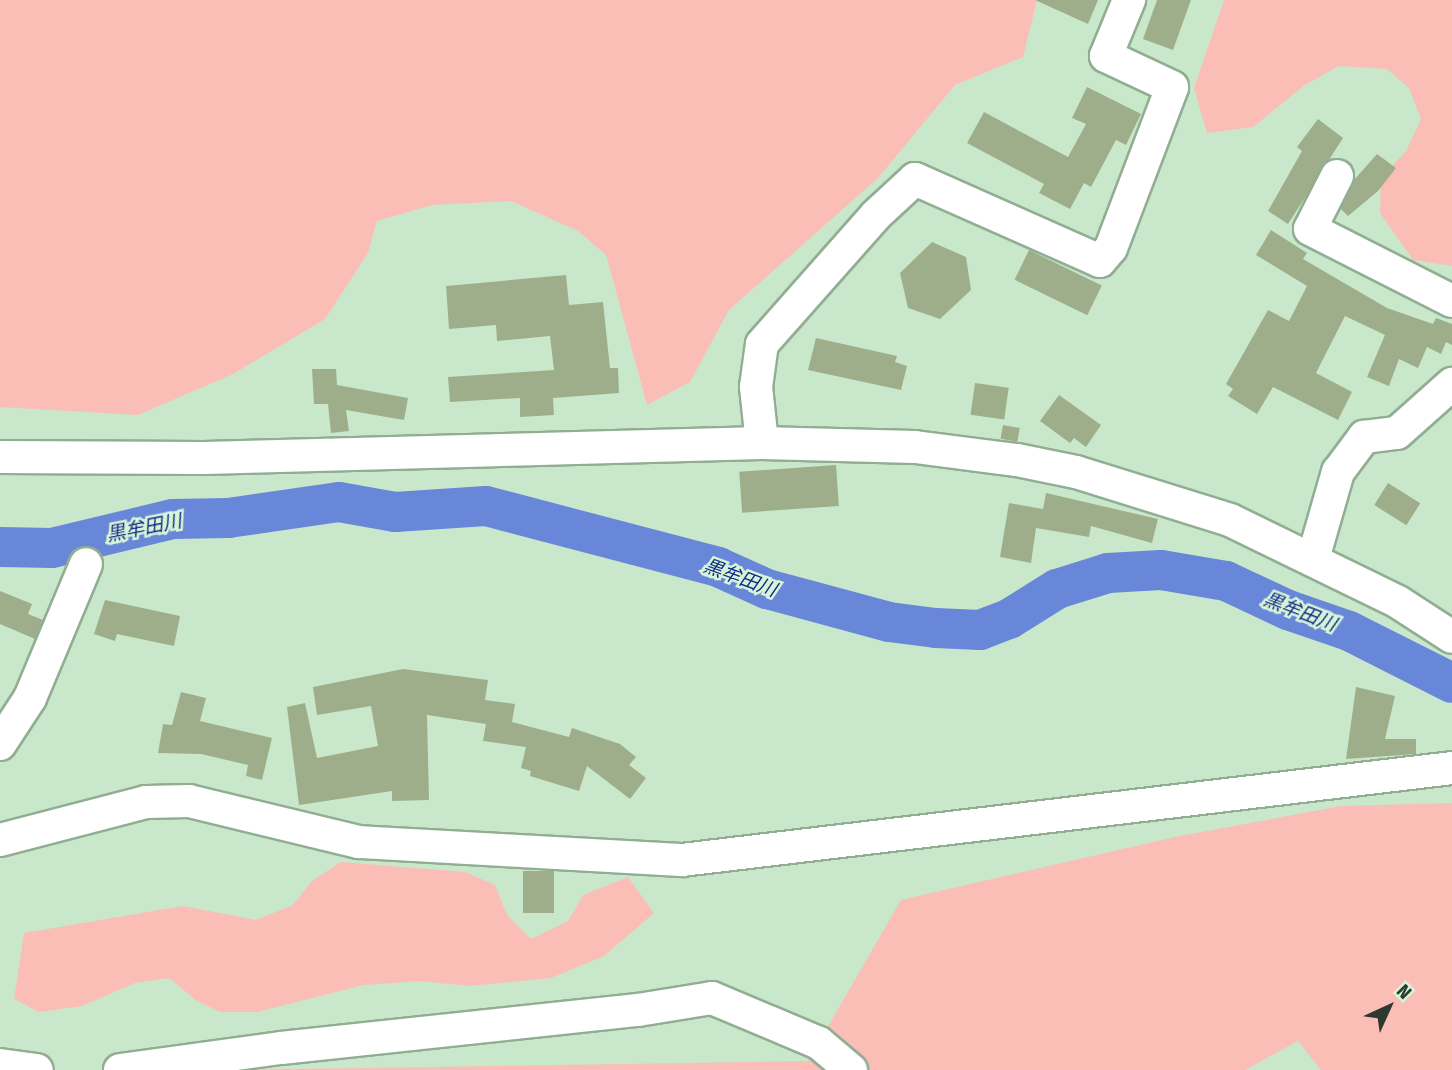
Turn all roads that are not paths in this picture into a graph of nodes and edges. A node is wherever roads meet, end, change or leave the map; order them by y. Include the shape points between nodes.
1 (1129, 0) edge
2 (1337, 176) dead end
3 (1452, 301) edge
4 (1452, 384) edge
5 (762, 443) junction
6 (0, 457) edge
7 (1313, 559) junction
8 (86, 564) dead end
9 (1452, 637) edge
10 (0, 744) edge
11 (1452, 768) edge
12 (0, 840) edge
13 (0, 1065) edge
14 (37, 1070) edge
15 (120, 1070) edge
16 (851, 1070) edge

1 - 5 street via 1106,56 1172,88 1111,248 1100,261 915,179 876,215 762,344 756,387
2 - 3 street via 1310,229
4 - 7 street via 1397,433 1364,437 1338,472
5 - 6 street via 204,458
5 - 7 street via 915,447 1076,471 1230,520
7 - 9 street via 1398,602
8 - 10 street via 30,698
11 - 12 street via 682,860 359,842 189,800 146,802
13 - 14 street
15 - 16 street via 712,998 819,1043

